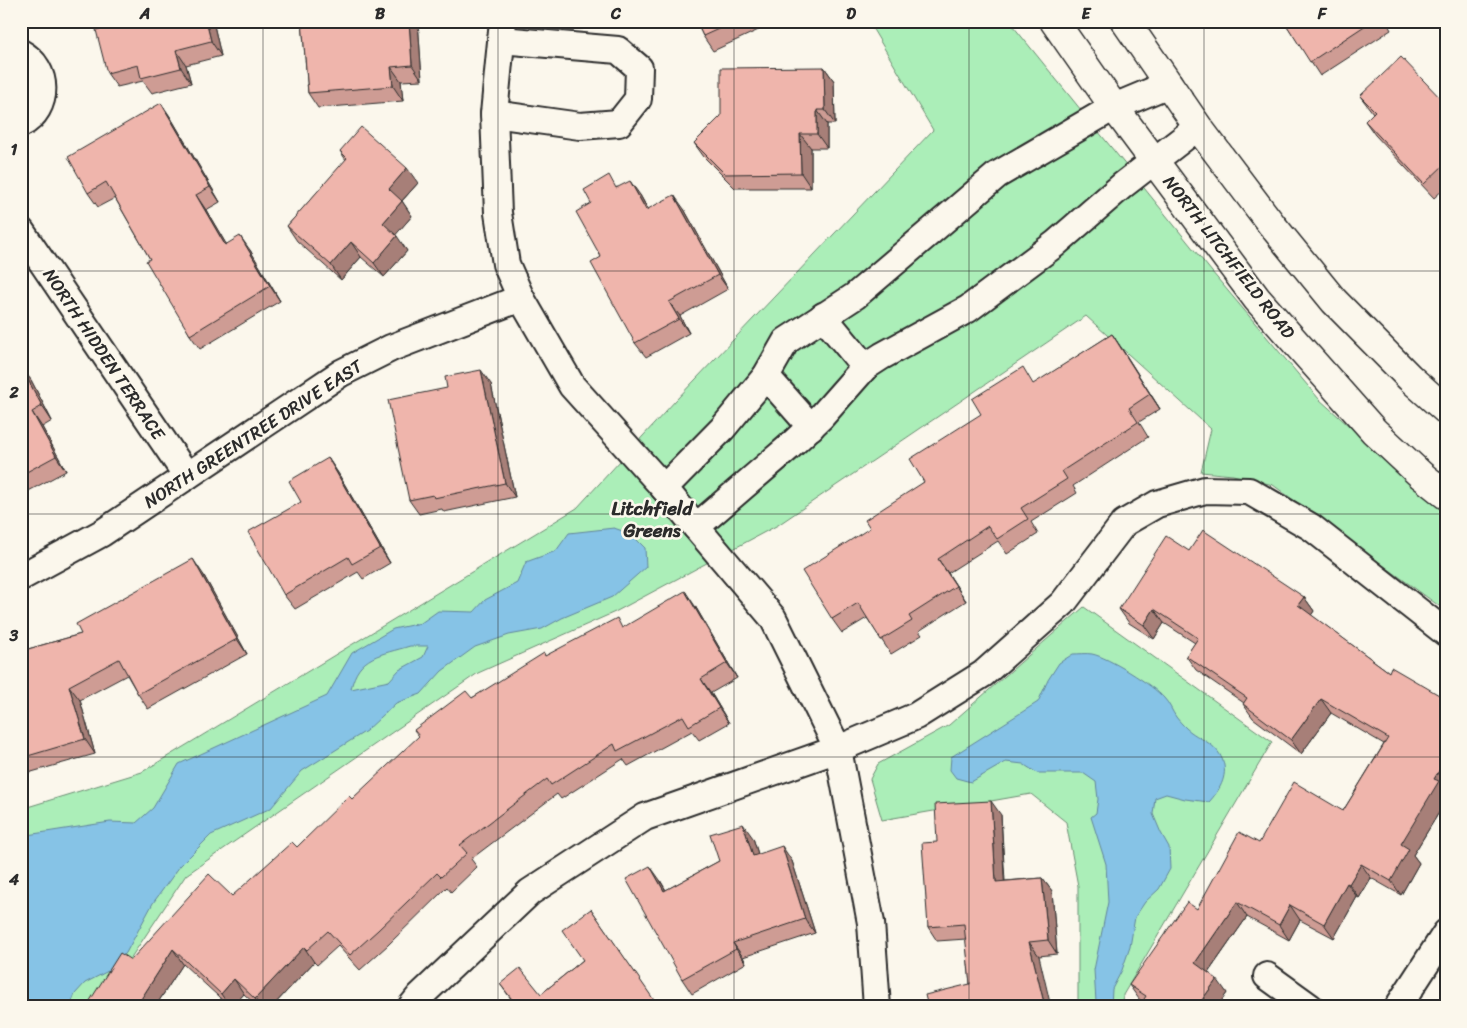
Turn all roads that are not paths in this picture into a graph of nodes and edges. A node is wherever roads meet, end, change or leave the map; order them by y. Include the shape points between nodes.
1 (1054, 21) edge
2 (1125, 21) edge
3 (502, 30) edge
4 (21, 53) edge
5 (1168, 84) junction
6 (1114, 107) junction
7 (494, 114) junction
8 (21, 124) edge
9 (1198, 127) junction
10 (1154, 160) junction
11 (21, 232) edge
12 (520, 298) junction
13 (823, 316) junction
14 (865, 367) junction
15 (766, 376) junction
16 (1446, 410) edge
17 (811, 427) junction
18 (187, 476) junction
19 (664, 488) junction
20 (1446, 495) edge
21 (696, 527) junction
22 (21, 577) edge
23 (1446, 633) edge
24 (838, 749) junction
25 (1446, 933) edge
26 (1267, 976) dead end
27 (411, 1007) edge
28 (877, 1007) edge
29 (1310, 1007) edge
30 (1398, 1007) edge

1 - 6 main road, NORTH LITCHFIELD ROAD
2 - 5 main road
3 - 7 street
3 - 7 street via 618,50 639,68 638,99 619,123 580,126
4 - 8 street via 34,62 43,86 42,100 36,112
5 - 6 street
5 - 9 main road
6 - 10 main road, NORTH LITCHFIELD ROAD
6 - 13 street via 997,175 855,296
7 - 12 street via 498,213 506,264
9 - 10 street
9 - 16 main road via 1334,301
10 - 14 street via 1055,244 968,309
10 - 20 main road, NORTH LITCHFIELD ROAD via 1256,299 1374,431
11 - 18 street, NORTH HIDDEN TERRACE
12 - 18 street, NORTH GREENTREE DRIVE EAST via 391,348 341,373
12 - 19 street via 572,386
13 - 14 street
13 - 15 street via 786,341
14 - 17 street
15 - 17 street
15 - 19 street via 723,428
17 - 21 street
18 - 22 street, NORTH GREENTREE DRIVE EAST via 102,533
19 - 21 street
21 - 24 street via 774,618
23 - 24 street via 1311,528 1249,492 1205,490 1157,504 1124,523 1063,603 984,674 916,716
24 - 27 street via 645,817 530,892
24 - 28 street via 870,923
25 - 30 street
26 - 29 street

